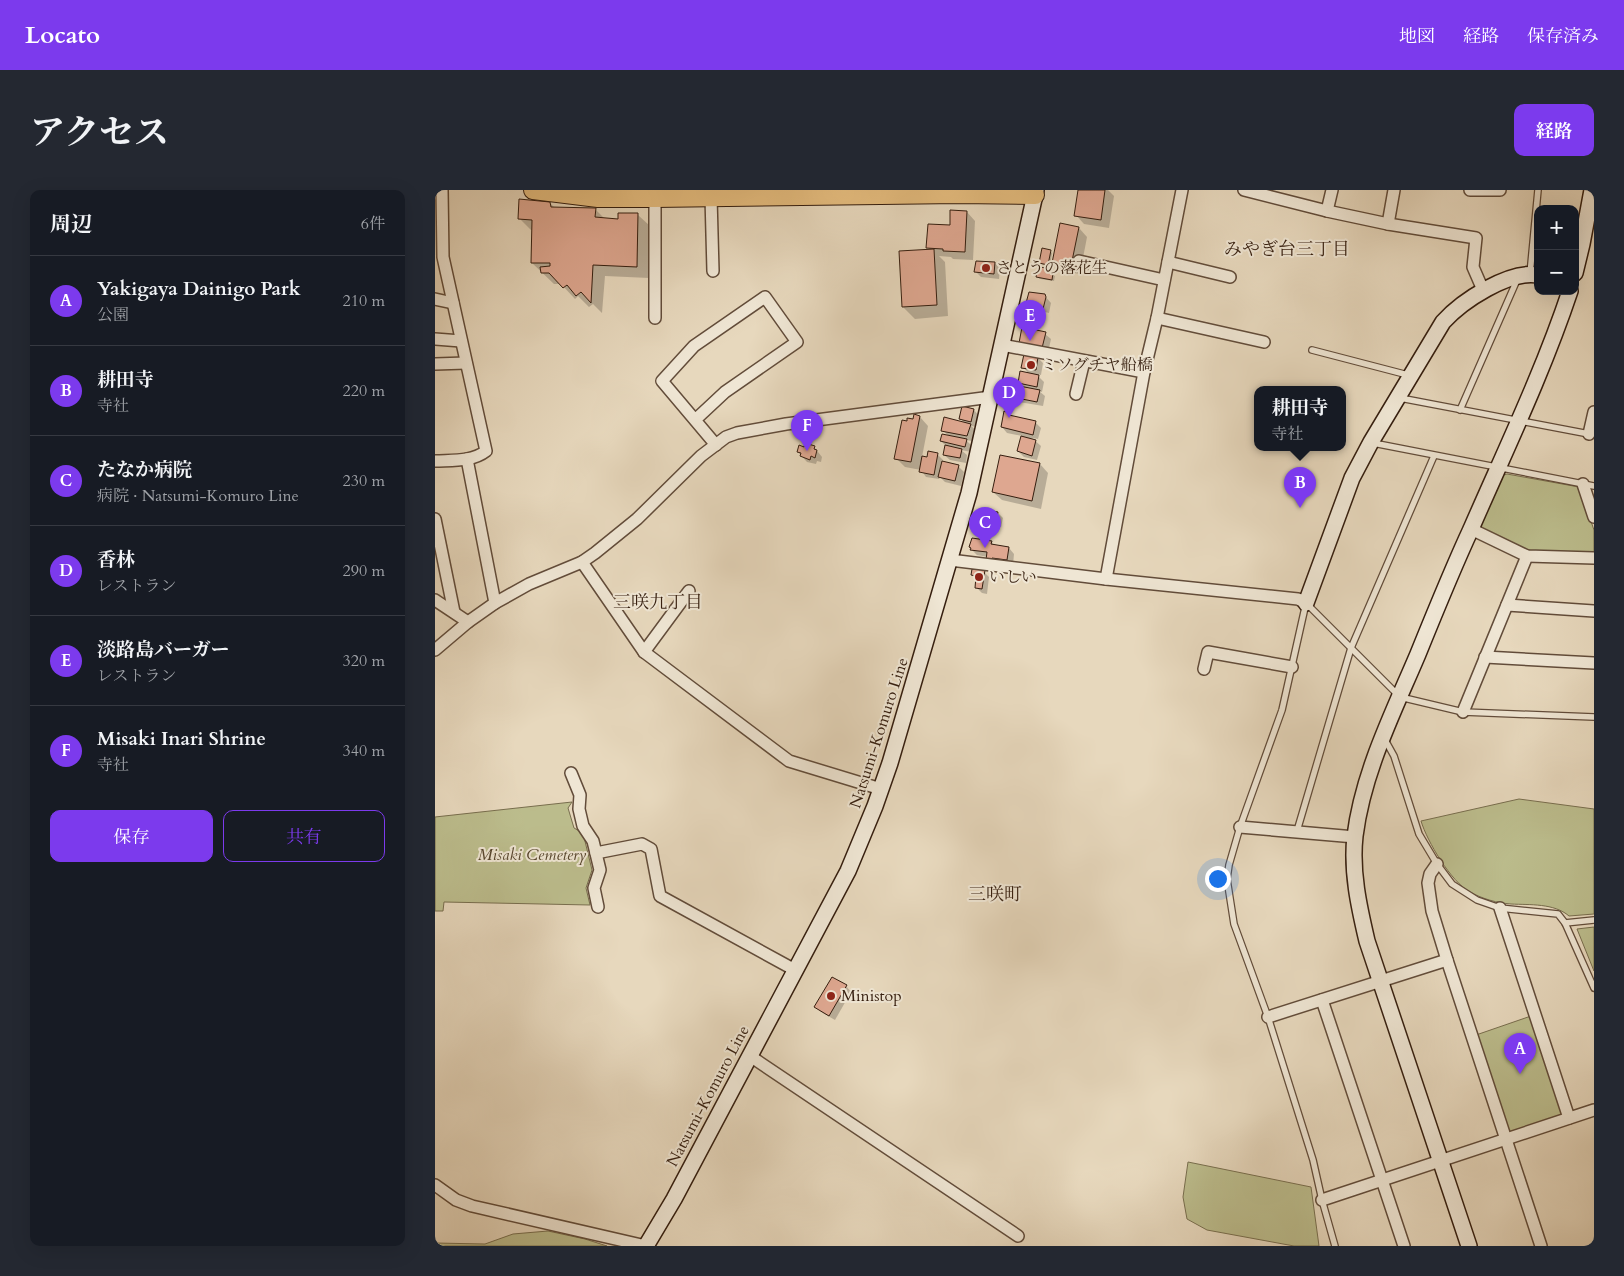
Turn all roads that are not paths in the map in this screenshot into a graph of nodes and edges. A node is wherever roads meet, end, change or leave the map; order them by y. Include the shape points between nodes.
1 (443, 190) edge
2 (533, 190) edge
3 (1182, 190) edge
4 (1244, 190) edge
5 (1331, 190) edge
6 (1394, 190) edge
7 (1470, 190) edge
8 (1500, 190) edge
9 (1538, 190) edge
10 (908, 192) edge
11 (1035, 192) edge
12 (821, 193) edge
13 (1593, 193) edge
14 (597, 194) edge
15 (711, 197) junction
16 (655, 198) junction
17 (1327, 211) junction
18 (1388, 224) junction
19 (1579, 255) edge
20 (439, 258) edge
21 (1079, 261) dead end
22 (1168, 262) junction
23 (713, 271) dead end
24 (1529, 275) edge
25 (1230, 277) dead end
26 (1164, 280) junction
27 (1483, 290) junction
28 (1568, 295) edge
29 (435, 299) edge
30 (453, 303) junction
31 (655, 318) dead end
32 (1157, 318) junction
33 (435, 339) edge
34 (461, 340) junction
35 (1264, 342) dead end
36 (1002, 345) junction
37 (1312, 350) dead end
38 (1084, 360) junction
39 (466, 363) junction
40 (435, 364) edge
41 (1144, 372) junction
42 (1411, 376) junction
43 (1076, 394) dead end
44 (991, 397) junction
45 (1398, 398) junction
46 (1460, 410) junction
47 (1594, 412) edge
48 (695, 420) junction
49 (1518, 421) junction
50 (1591, 434) edge
51 (1371, 442) junction
52 (716, 445) junction
53 (1434, 456) junction
54 (467, 459) junction
55 (435, 460) edge
56 (1498, 468) junction
57 (1589, 484) edge
58 (1594, 517) edge
59 (435, 519) edge
60 (1471, 528) junction
61 (1527, 556) junction
62 (1594, 558) edge
63 (950, 560) junction
64 (582, 562) junction
65 (1106, 579) junction
66 (689, 591) dead end
67 (435, 600) edge
68 (495, 603) junction
69 (1306, 603) junction
70 (1507, 605) junction
71 (1594, 611) edge
72 (454, 612) junction
73 (468, 622) junction
74 (1351, 648) junction
75 (435, 650) edge
76 (644, 652) junction
77 (1485, 657) junction
78 (1594, 663) edge
79 (1292, 667) junction
80 (1204, 669) dead end
81 (1399, 697) junction
82 (1463, 712) junction
83 (1594, 717) edge
84 (1383, 737) junction
85 (571, 773) dead end
86 (881, 789) junction
87 (1240, 826) junction
88 (1297, 831) junction
89 (1355, 838) junction
90 (596, 853) junction
91 (1437, 864) junction
92 (598, 907) dead end
93 (1500, 908) junction
94 (1594, 920) edge
95 (1565, 923) junction
96 (1447, 960) junction
97 (795, 970) junction
98 (1381, 981) junction
99 (1594, 988) edge
100 (1322, 1000) junction
101 (1268, 1017) junction
102 (750, 1056) junction
103 (1594, 1110) edge
104 (1569, 1118) junction
105 (1507, 1140) junction
106 (1440, 1162) junction
107 (1383, 1179) junction
108 (435, 1185) edge
109 (1321, 1200) junction
110 (1018, 1236) dead end
111 (646, 1246) edge
112 (1335, 1246) edge
113 (1404, 1246) edge
114 (1469, 1246) edge
115 (1541, 1246) edge

1 - 20 street
2 - 14 main road
3 - 22 street
4 - 17 street
5 - 17 street
6 - 18 street
7 - 8 street
9 - 24 lane
10 - 11 main road
10 - 12 main road
11 - 36 street, Natsumi-Komuro Line
12 - 15 main road
13 - 19 street
14 - 16 main road
15 - 16 main road
15 - 23 street
16 - 31 street
17 - 18 street
18 - 27 street via 1476,238 1473,267
20 - 30 street
21 - 26 street
22 - 25 street
22 - 26 street
24 - 27 street
24 - 46 lane
26 - 32 street
27 - 42 street via 1443,322
28 - 49 street
29 - 30 street
30 - 34 street
32 - 35 street
32 - 41 street
33 - 34 street
34 - 39 street
36 - 38 street
36 - 44 street, Natsumi-Komuro Line
37 - 42 lane
38 - 41 street
38 - 43 street
39 - 40 street
39 - 54 street via 486,451
41 - 65 street
42 - 45 street
44 - 52 street via 753,429 737,432
44 - 63 street, Natsumi-Komuro Line
45 - 46 lane
45 - 51 street
46 - 49 lane
47 - 50 street
48 - 48 street via 662,381 694,346 765,298 797,342 725,392
48 - 52 street
49 - 50 lane
49 - 56 street
51 - 53 lane
51 - 69 street via 1352,478
52 - 64 street via 637,519
53 - 56 lane
53 - 74 lane
54 - 55 street
54 - 68 street
56 - 57 lane
56 - 60 street
57 - 58 street
59 - 72 street
60 - 61 street
60 - 81 street
61 - 62 street
61 - 70 street
63 - 65 street
63 - 86 street, Natsumi-Komuro Line
64 - 68 street via 529,584
64 - 76 street
65 - 69 street via 1298,599
66 - 76 street
67 - 72 street
68 - 73 street
69 - 74 lane
69 - 79 lane
70 - 71 street
70 - 77 street
72 - 73 street
73 - 75 street
74 - 81 lane
74 - 88 lane
76 - 86 street via 789,761
77 - 78 street
77 - 82 street
79 - 80 street via 1207,652
79 - 87 lane via 1282,710
81 - 82 lane
81 - 84 street
82 - 83 lane
84 - 89 street via 1369,773
84 - 91 lane via 1394,756 1419,834
85 - 90 street via 580,795 583,826 593,841
86 - 97 street, Natsumi-Komuro Line via 847,871
87 - 88 street
87 - 101 lane via 1229,865 1229,895 1234,924
88 - 89 street
89 - 98 street via 1359,909
90 - 92 street via 600,870 593,888
90 - 97 street via 642,844 651,849 661,896
91 - 93 lane via 1452,884 1465,894
91 - 96 street via 1428,883
93 - 95 lane via 1558,914
93 - 104 street
94 - 95 lane
95 - 99 lane
96 - 98 street
96 - 105 street
97 - 102 street, Natsumi-Komuro Line
98 - 100 street
98 - 106 street
100 - 101 street
100 - 107 street
101 - 109 lane via 1313,1160
102 - 110 street
102 - 111 street, Natsumi-Komuro Line
103 - 104 street
104 - 105 street
105 - 106 street
105 - 115 street
106 - 107 street
106 - 114 street
107 - 109 street
107 - 113 street
108 - 111 street via 456,1200 472,1206
109 - 112 lane

